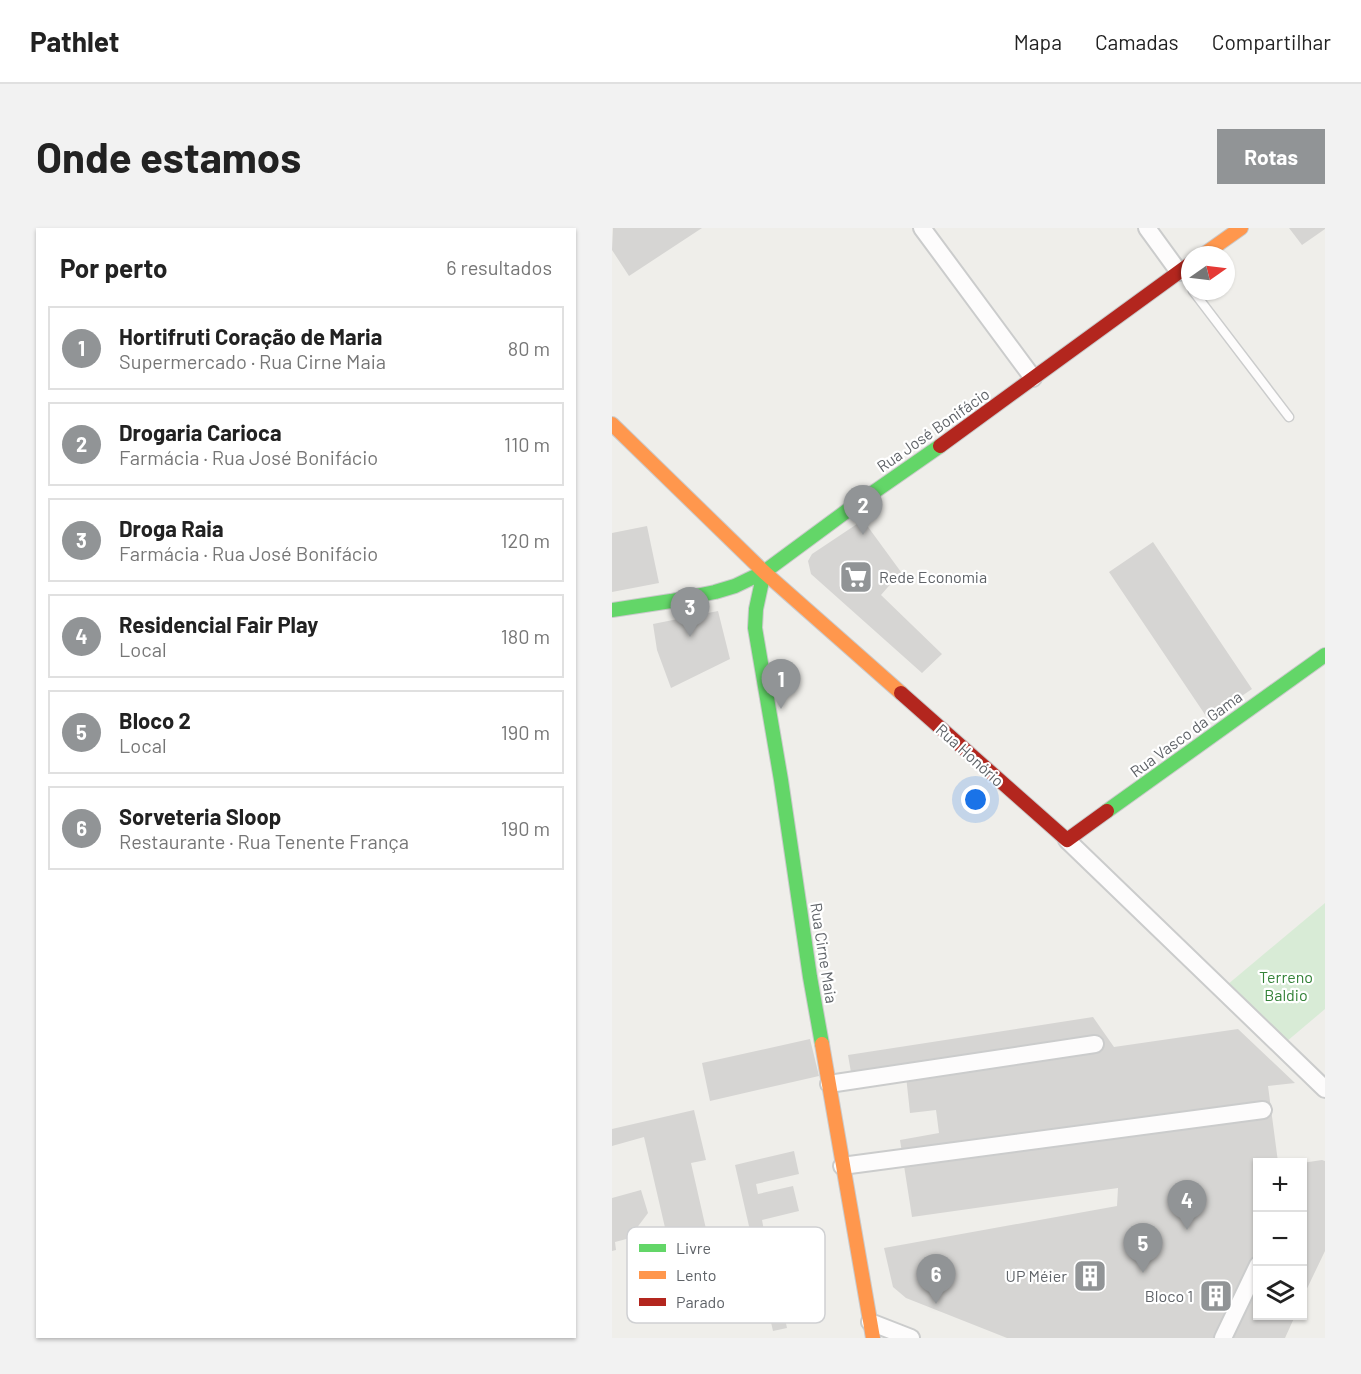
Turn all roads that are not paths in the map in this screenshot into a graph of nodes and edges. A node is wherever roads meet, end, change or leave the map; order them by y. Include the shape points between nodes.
1 (922, 228) edge
2 (1147, 228) edge
3 (1241, 228) edge
4 (1216, 246) edge
5 (1181, 268) edge
6 (1181, 274) edge
7 (1200, 300) edge
8 (1033, 378) junction
9 (1289, 417) dead end
10 (613, 427) edge
11 (764, 572) junction
12 (612, 610) edge
13 (1325, 655) edge
14 (1066, 840) junction
15 (1095, 1044) dead end
16 (829, 1084) junction
17 (1325, 1089) edge
18 (1263, 1110) dead end
19 (842, 1166) junction
20 (1257, 1266) edge
21 (871, 1330) edge
22 (911, 1338) edge
23 (1223, 1338) edge

1 - 8 street
2 - 5 street
3 - 4 street
6 - 8 street, Rua José Bonifácio
7 - 9 lane
8 - 11 street, Rua José Bonifácio
10 - 11 street, Rua Honório
11 - 12 street, Rua José Bonifácio via 715,592
11 - 14 street, Rua Honório
11 - 16 street, Rua Cirne Maia via 755,628
13 - 14 street, Rua Vasco da Gama
14 - 17 street, Rua Honório
15 - 16 street
16 - 19 street, Rua Cirne Maia
18 - 19 street
19 - 21 street, Rua Cirne Maia
20 - 23 street
21 - 22 street

